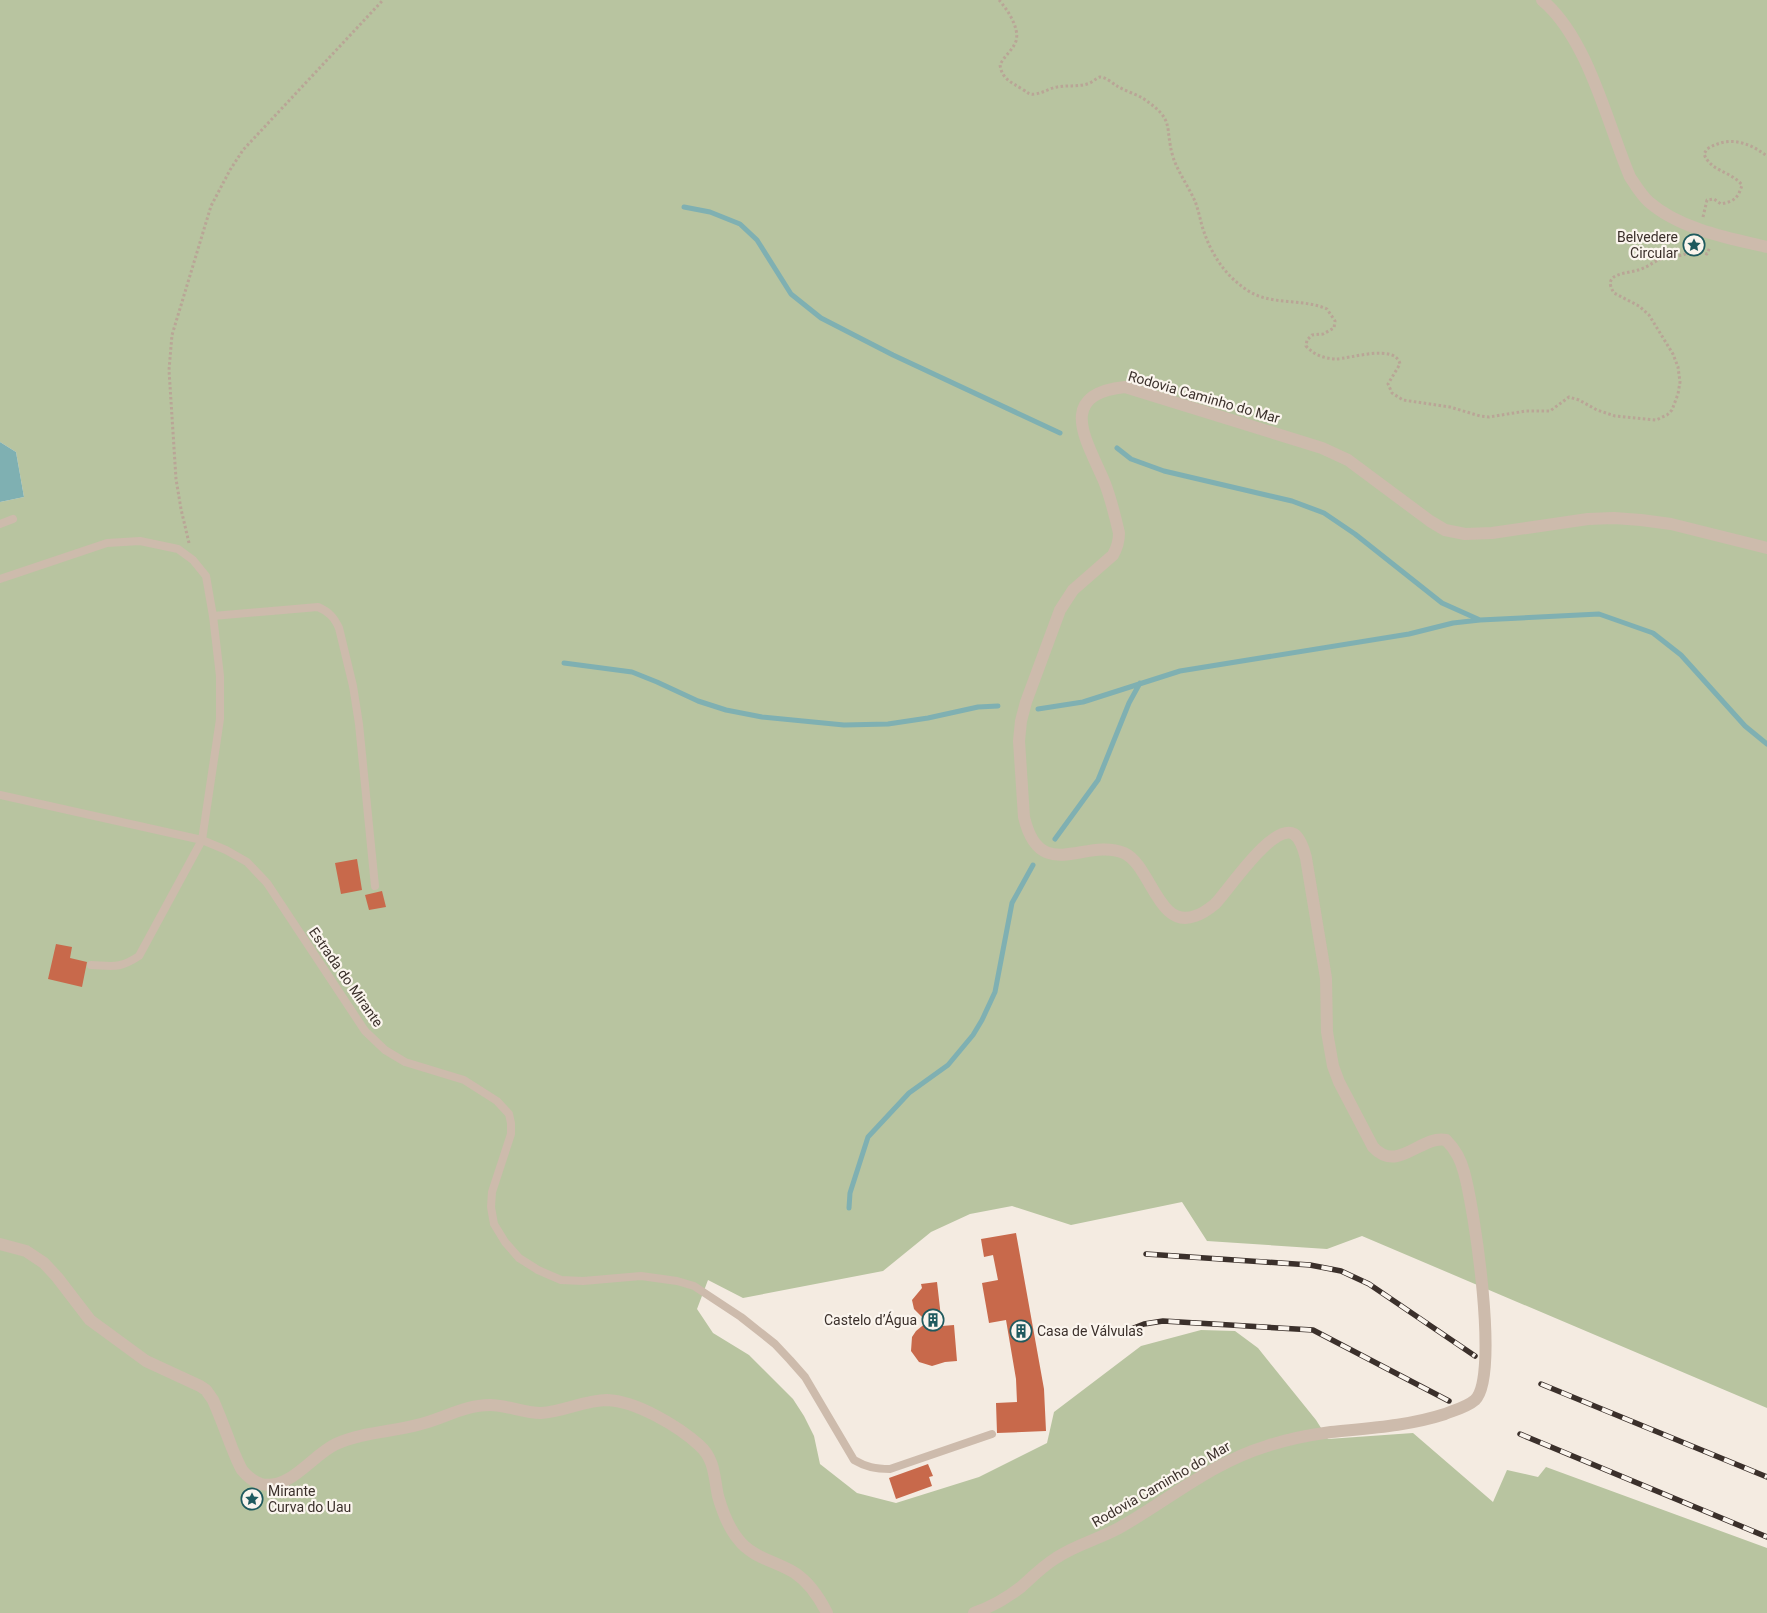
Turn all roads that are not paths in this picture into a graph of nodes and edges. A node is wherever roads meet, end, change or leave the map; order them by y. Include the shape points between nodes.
1 (1542, 0) edge
2 (1767, 247) edge
3 (13, 519) dead end
4 (0, 524) edge
5 (1767, 548) edge
6 (0, 579) edge
7 (213, 616) junction
8 (0, 795) edge
9 (202, 840) junction
10 (375, 886) dead end
11 (91, 965) dead end
12 (0, 1244) edge
13 (992, 1434) dead end
14 (827, 1613) edge
15 (974, 1613) edge

1 - 2 street via 1572,37 1588,68 1623,160 1638,189 1649,202 1702,230
3 - 4 lane
5 - 15 street, Rodovia Caminho do Mar via 1671,524 1614,518 1492,533 1451,532 1430,521 1348,460 1322,448 1125,387 1097,393 1085,405 1081,426 1108,492 1119,540 1113,555 1073,590 1060,610 1026,702 1019,741 1027,829 1038,847 1051,854 1113,850 1124,853 1143,870 1163,906 1180,917 1193,917 1209,908 1272,839 1285,833 1294,834 1306,858 1326,978 1327,1032 1339,1082 1378,1152 1393,1157 1405,1155 1438,1138 1446,1140 1464,1171 1485,1305 1485,1371 1477,1398 1457,1410 1407,1424 1292,1439 1236,1457 1201,1475 1119,1528 1056,1557 1004,1599
6 - 7 lane via 107,543 140,541 178,549 193,560 206,576
7 - 9 lane via 220,676 220,719
7 - 10 lane via 318,607 329,612 335,620 353,686 359,724
8 - 9 lane, Estrada do Mirante
9 - 11 lane via 139,956 115,966
9 - 13 lane, Estrada do Mirante via 247,862 267,883 365,1031 385,1050 404,1062 464,1080 504,1107 509,1114 510,1134 492,1192 491,1208 494,1224 519,1258 561,1280 641,1276 677,1280 694,1286 775,1344 805,1377 854,1460 865,1467 890,1469
12 - 14 street via 26,1251 44,1263 90,1320 146,1362 206,1390 242,1470 253,1480 270,1485 284,1482 316,1456 345,1440 423,1424 474,1407 491,1405 541,1412 607,1400 626,1404 672,1424 700,1446 715,1471 718,1495 733,1534 755,1554 805,1581

